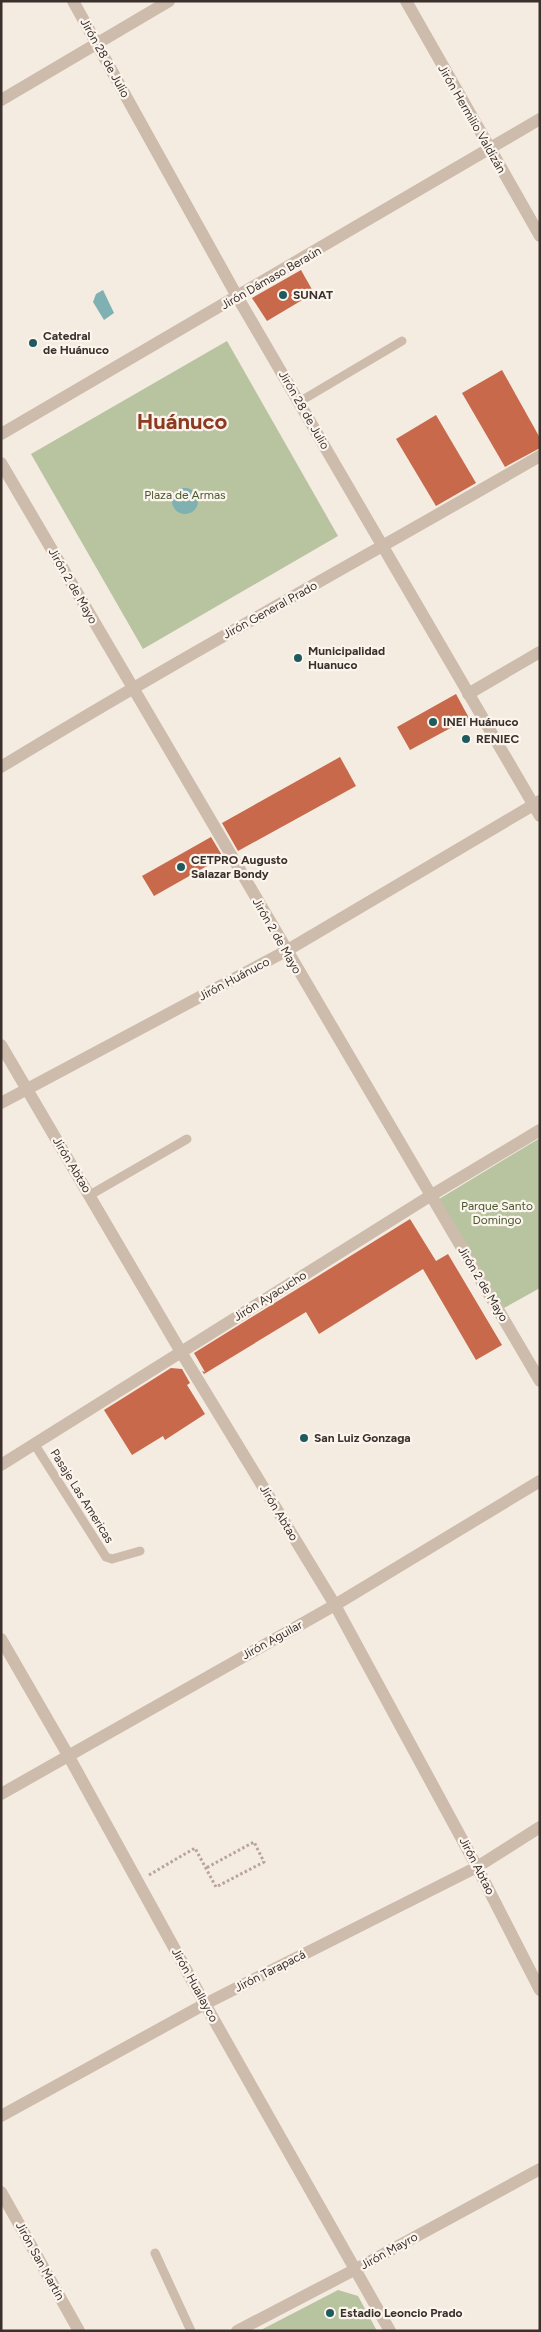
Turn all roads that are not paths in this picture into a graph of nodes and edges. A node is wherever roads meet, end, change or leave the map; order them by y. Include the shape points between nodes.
1 (73, 1) edge
2 (169, 1) edge
3 (406, 1) edge
4 (98, 44) junction
5 (1, 100) edge
6 (540, 119) edge
7 (489, 150) junction
8 (540, 236) edge
9 (238, 298) junction
10 (402, 341) dead end
11 (299, 402) junction
12 (1, 434) edge
13 (540, 456) edge
14 (1, 463) edge
15 (384, 547) junction
16 (540, 652) edge
17 (132, 687) junction
18 (468, 694) junction
19 (1, 766) edge
20 (536, 803) edge
21 (540, 816) edge
22 (286, 951) junction
23 (1, 1045) edge
24 (27, 1089) junction
25 (1, 1103) edge
26 (540, 1130) edge
27 (187, 1140) dead end
28 (90, 1195) junction
29 (430, 1196) junction
30 (181, 1352) junction
31 (540, 1381) edge
32 (35, 1445) junction
33 (1, 1465) edge
34 (540, 1481) edge
35 (140, 1551) dead end
36 (335, 1604) junction
37 (1, 1639) edge
38 (68, 1755) junction
39 (1, 1794) edge
40 (540, 1827) edge
41 (477, 1867) junction
42 (540, 1990) edge
43 (205, 2004) junction
44 (1, 2116) edge
45 (540, 2169) edge
46 (1, 2192) edge
47 (156, 2253) dead end
48 (356, 2269) junction
49 (79, 2331) edge
50 (191, 2331) edge
51 (237, 2331) edge
52 (390, 2331) edge

1 - 4 street, Jirón 28 de Julio
2 - 4 street
3 - 7 street, Jirón Hermilio Valdizán
4 - 5 street
4 - 9 street, Jirón 28 de Julio
6 - 7 street, Jirón Dámaso Beraún
7 - 8 street, Jirón Hermilio Valdizán
7 - 9 street, Jirón Dámaso Beraún
9 - 11 street, Jirón 28 de Julio
9 - 12 street, Jirón Dámaso Beraún
10 - 11 lane
11 - 15 street, Jirón 28 de Julio
13 - 15 street, Jirón General Prado
14 - 17 street, Jirón 2 de Mayo
15 - 17 street, Jirón General Prado
15 - 18 street, Jirón 28 de Julio
16 - 18 street
17 - 19 street, Jirón General Prado
17 - 22 street, Jirón 2 de Mayo
18 - 20 street, Jirón 28 de Julio
20 - 21 street, Jirón 28 de Julio
20 - 22 street, Jirón Huánuco
22 - 24 street, Jirón Huánuco
22 - 29 street, Jirón 2 de Mayo
23 - 24 street, Jirón Abtao
24 - 25 street, Jirón Huánuco
24 - 28 street, Jirón Abtao
26 - 29 street, Jirón Ayacucho
27 - 28 lane
28 - 30 street, Jirón Abtao
29 - 30 street, Jirón Ayacucho
29 - 31 street, Jirón 2 de Mayo
30 - 32 street, Jirón Ayacucho
30 - 36 street, Jirón Abtao
32 - 33 street, Jirón Ayacucho
32 - 35 lane, Pasaje Las Americas via 106,1557
34 - 36 street, Jirón Aguilar
36 - 38 street, Jirón Aguilar
36 - 41 street, Jirón Abtao
37 - 38 street, Jirón Huallayco
38 - 39 street, Jirón Aguilar
38 - 43 street, Jirón Huallayco
40 - 41 street, Jirón Tarapacá
41 - 42 street, Jirón Abtao
41 - 43 street, Jirón Tarapacá
43 - 44 street, Jirón Tarapacá
43 - 48 street, Jirón Huallayco
45 - 48 street, Jirón Mayro
46 - 49 street, Jirón San Martín
47 - 50 lane
48 - 51 street, Jirón Mayro
48 - 52 street, Jirón Huallayco

